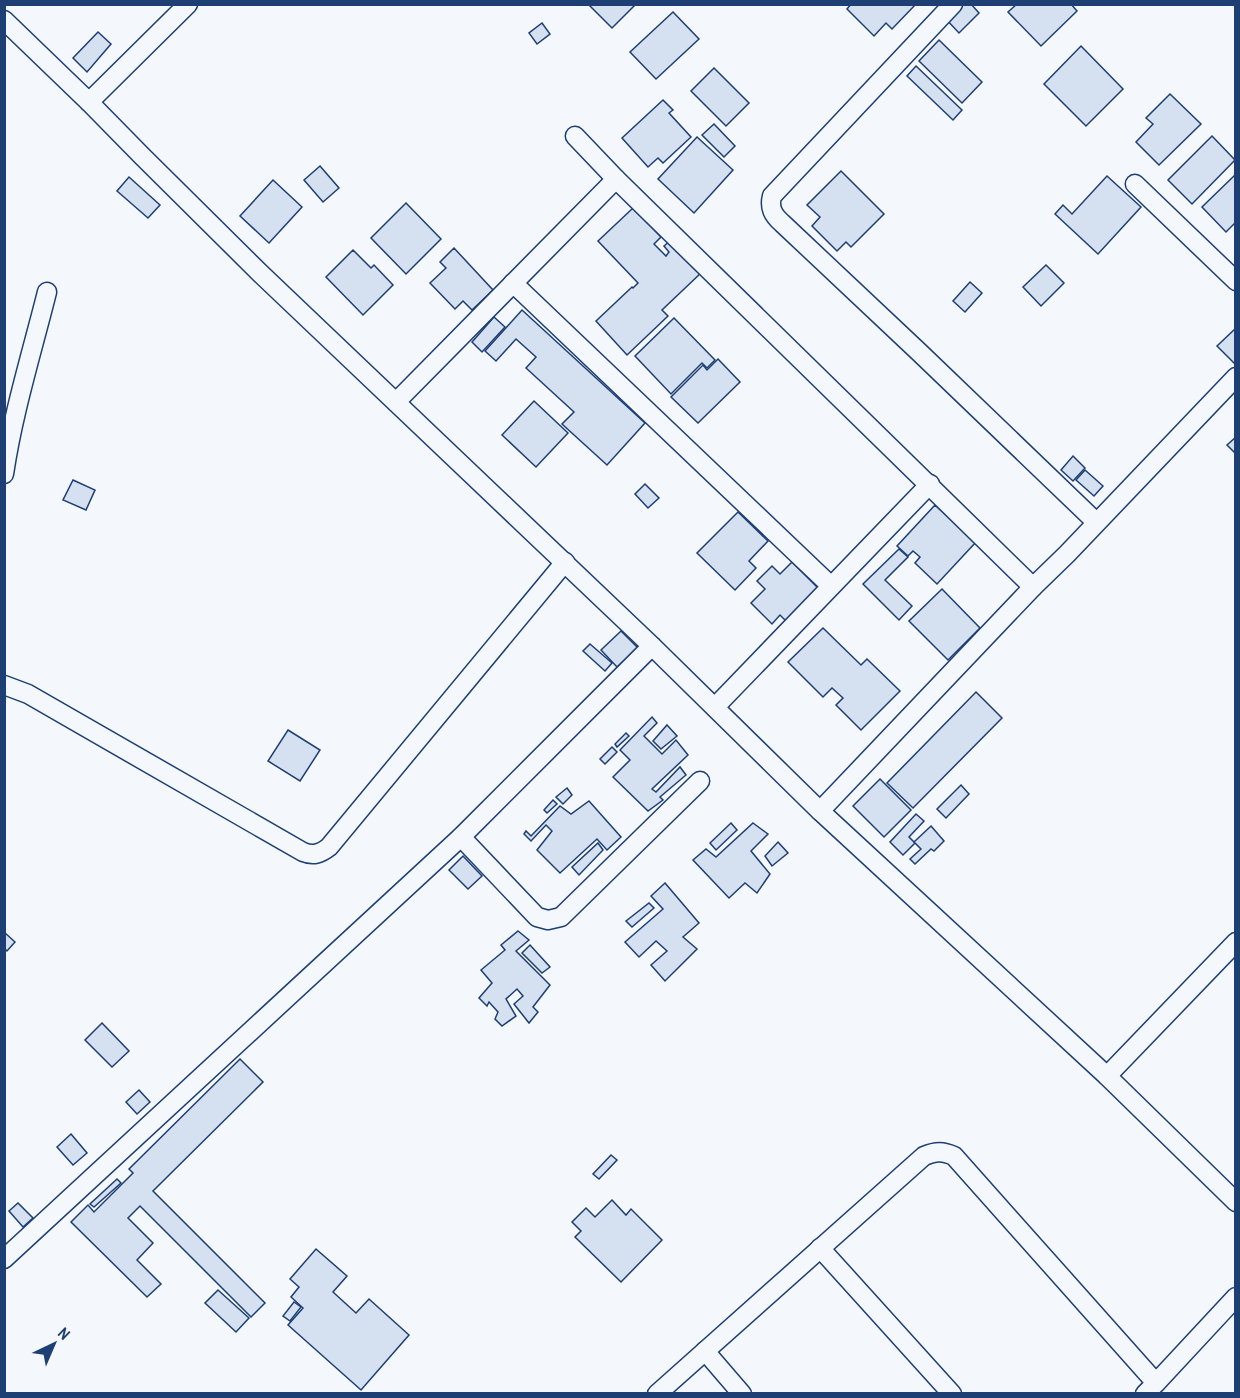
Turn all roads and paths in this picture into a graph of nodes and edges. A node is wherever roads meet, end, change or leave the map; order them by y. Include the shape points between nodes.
1 (189, 4) edge
2 (953, 4) edge
3 (4, 20) edge
4 (89, 102) junction
5 (575, 136) dead end
6 (616, 179) junction
7 (1135, 184) dead end
8 (1236, 281) edge
9 (513, 283) junction
10 (47, 292) dead end
11 (1236, 377) edge
12 (396, 402) junction
13 (4, 474) edge
14 (930, 484) junction
15 (1096, 522) junction
16 (565, 562) junction
17 (831, 586) junction
18 (1033, 587) junction
19 (652, 646) junction
20 (4, 685) edge
21 (715, 707) junction
22 (700, 781) dead end
23 (820, 811) junction
24 (460, 837) junction
25 (1236, 942) edge
26 (1107, 1076) junction
27 (1236, 1202) edge
28 (820, 1248) junction
29 (4, 1259) edge
30 (1236, 1297) edge
31 (705, 1351) junction
32 (1150, 1388) edge
33 (657, 1394) edge
34 (742, 1394) edge
35 (952, 1394) edge

1 - 4 street
2 - 15 street via 772,196 771,206 777,219
3 - 4 street
4 - 12 street
5 - 6 street
6 - 9 street
6 - 14 street
7 - 8 street
9 - 12 street
9 - 17 street
10 - 13 street
11 - 15 street
12 - 16 street
14 - 17 street
14 - 18 street
15 - 18 street
16 - 19 street
16 - 20 street via 329,848 316,854 303,852 28,694
17 - 21 street
18 - 23 street
19 - 21 street
19 - 24 street
21 - 23 street
22 - 24 street via 561,917 548,920 537,916
23 - 26 street
24 - 29 street
25 - 26 street
26 - 27 street
28 - 31 street
28 - 32 street via 924,1156 934,1151 954,1156
28 - 35 street
30 - 32 street
31 - 33 street
31 - 34 street

